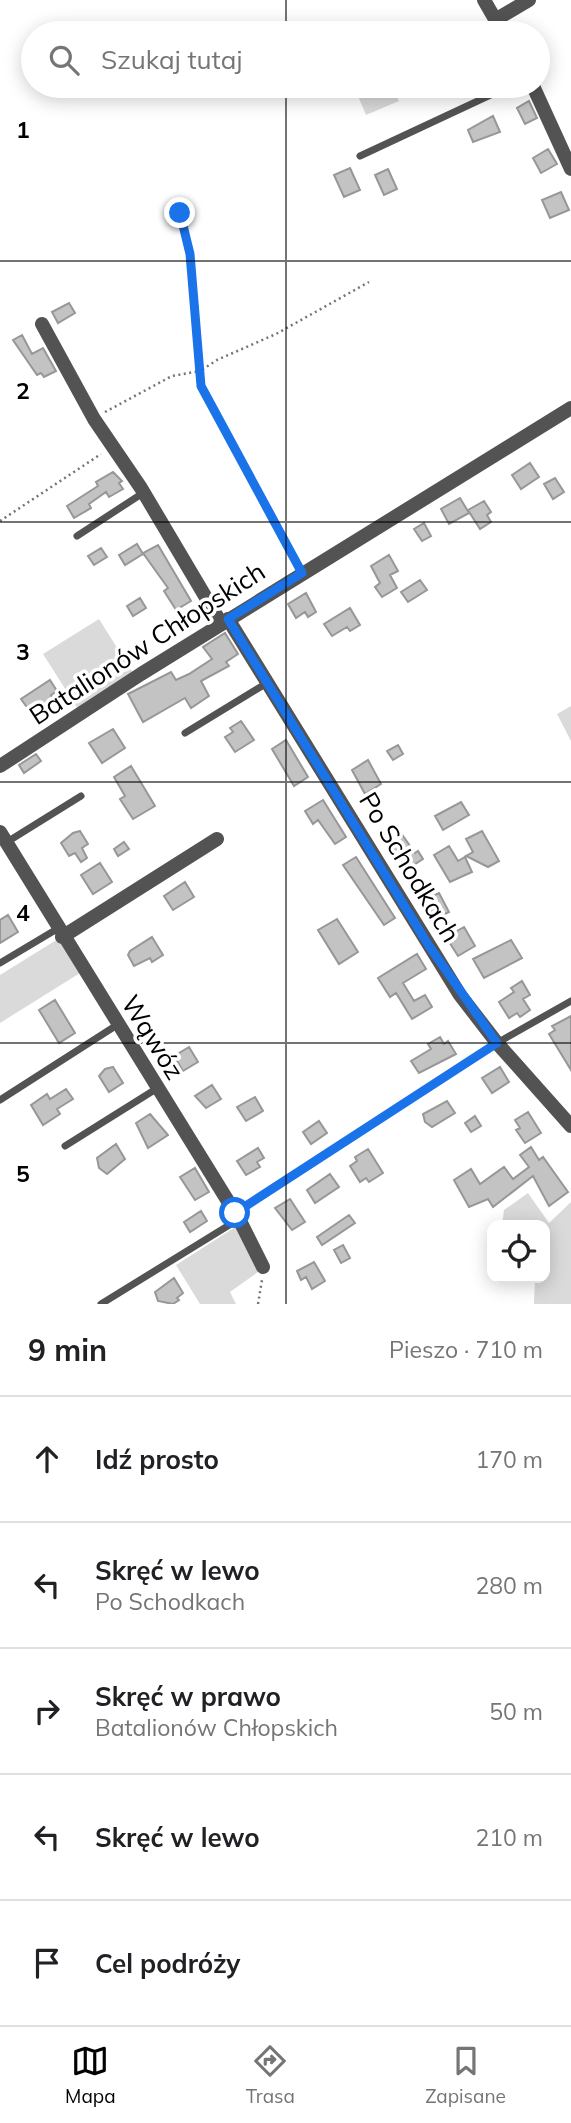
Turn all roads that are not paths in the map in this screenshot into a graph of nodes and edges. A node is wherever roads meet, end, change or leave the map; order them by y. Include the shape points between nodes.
1 (484, 0) edge
2 (529, 0) edge
3 (495, 20) joint
4 (484, 98) edge
5 (538, 98) edge
6 (360, 156) dead end
7 (571, 169) edge
8 (42, 324) dead end
9 (571, 408) edge
10 (144, 493) junction
11 (77, 536) dead end
12 (225, 621) junction
13 (267, 682) junction
14 (185, 733) dead end
15 (0, 766) edge
16 (80, 796) dead end
17 (3, 838) edge
18 (217, 839) dead end
19 (60, 933) junction
20 (0, 964) edge
21 (571, 1001) edge
22 (117, 1026) junction
23 (497, 1043) junction
24 (156, 1089) junction
25 (0, 1100) edge
26 (571, 1126) edge
27 (65, 1146) dead end
28 (237, 1216) junction
29 (263, 1267) dead end
30 (101, 1304) edge

1 - 3 street
2 - 3 street
4 - 6 lane
5 - 7 street
8 - 10 street, Po Schodkach via 94,419
9 - 12 street, Batalionów Chłopskich
10 - 11 lane
10 - 12 street, Po Schodkach
12 - 13 street, Po Schodkach
12 - 15 street, Batalionów Chłopskich
13 - 14 lane
13 - 23 street, Po Schodkach via 429,946
16 - 17 lane
17 - 19 street, Wąwóz
18 - 19 street
19 - 20 lane
19 - 22 street, Wąwóz
21 - 23 lane
22 - 24 street, Wąwóz
22 - 25 lane
23 - 26 street, Po Schodkach
23 - 28 lane
24 - 27 lane
24 - 28 street, Wąwóz
28 - 29 street, Wąwóz
28 - 30 lane

